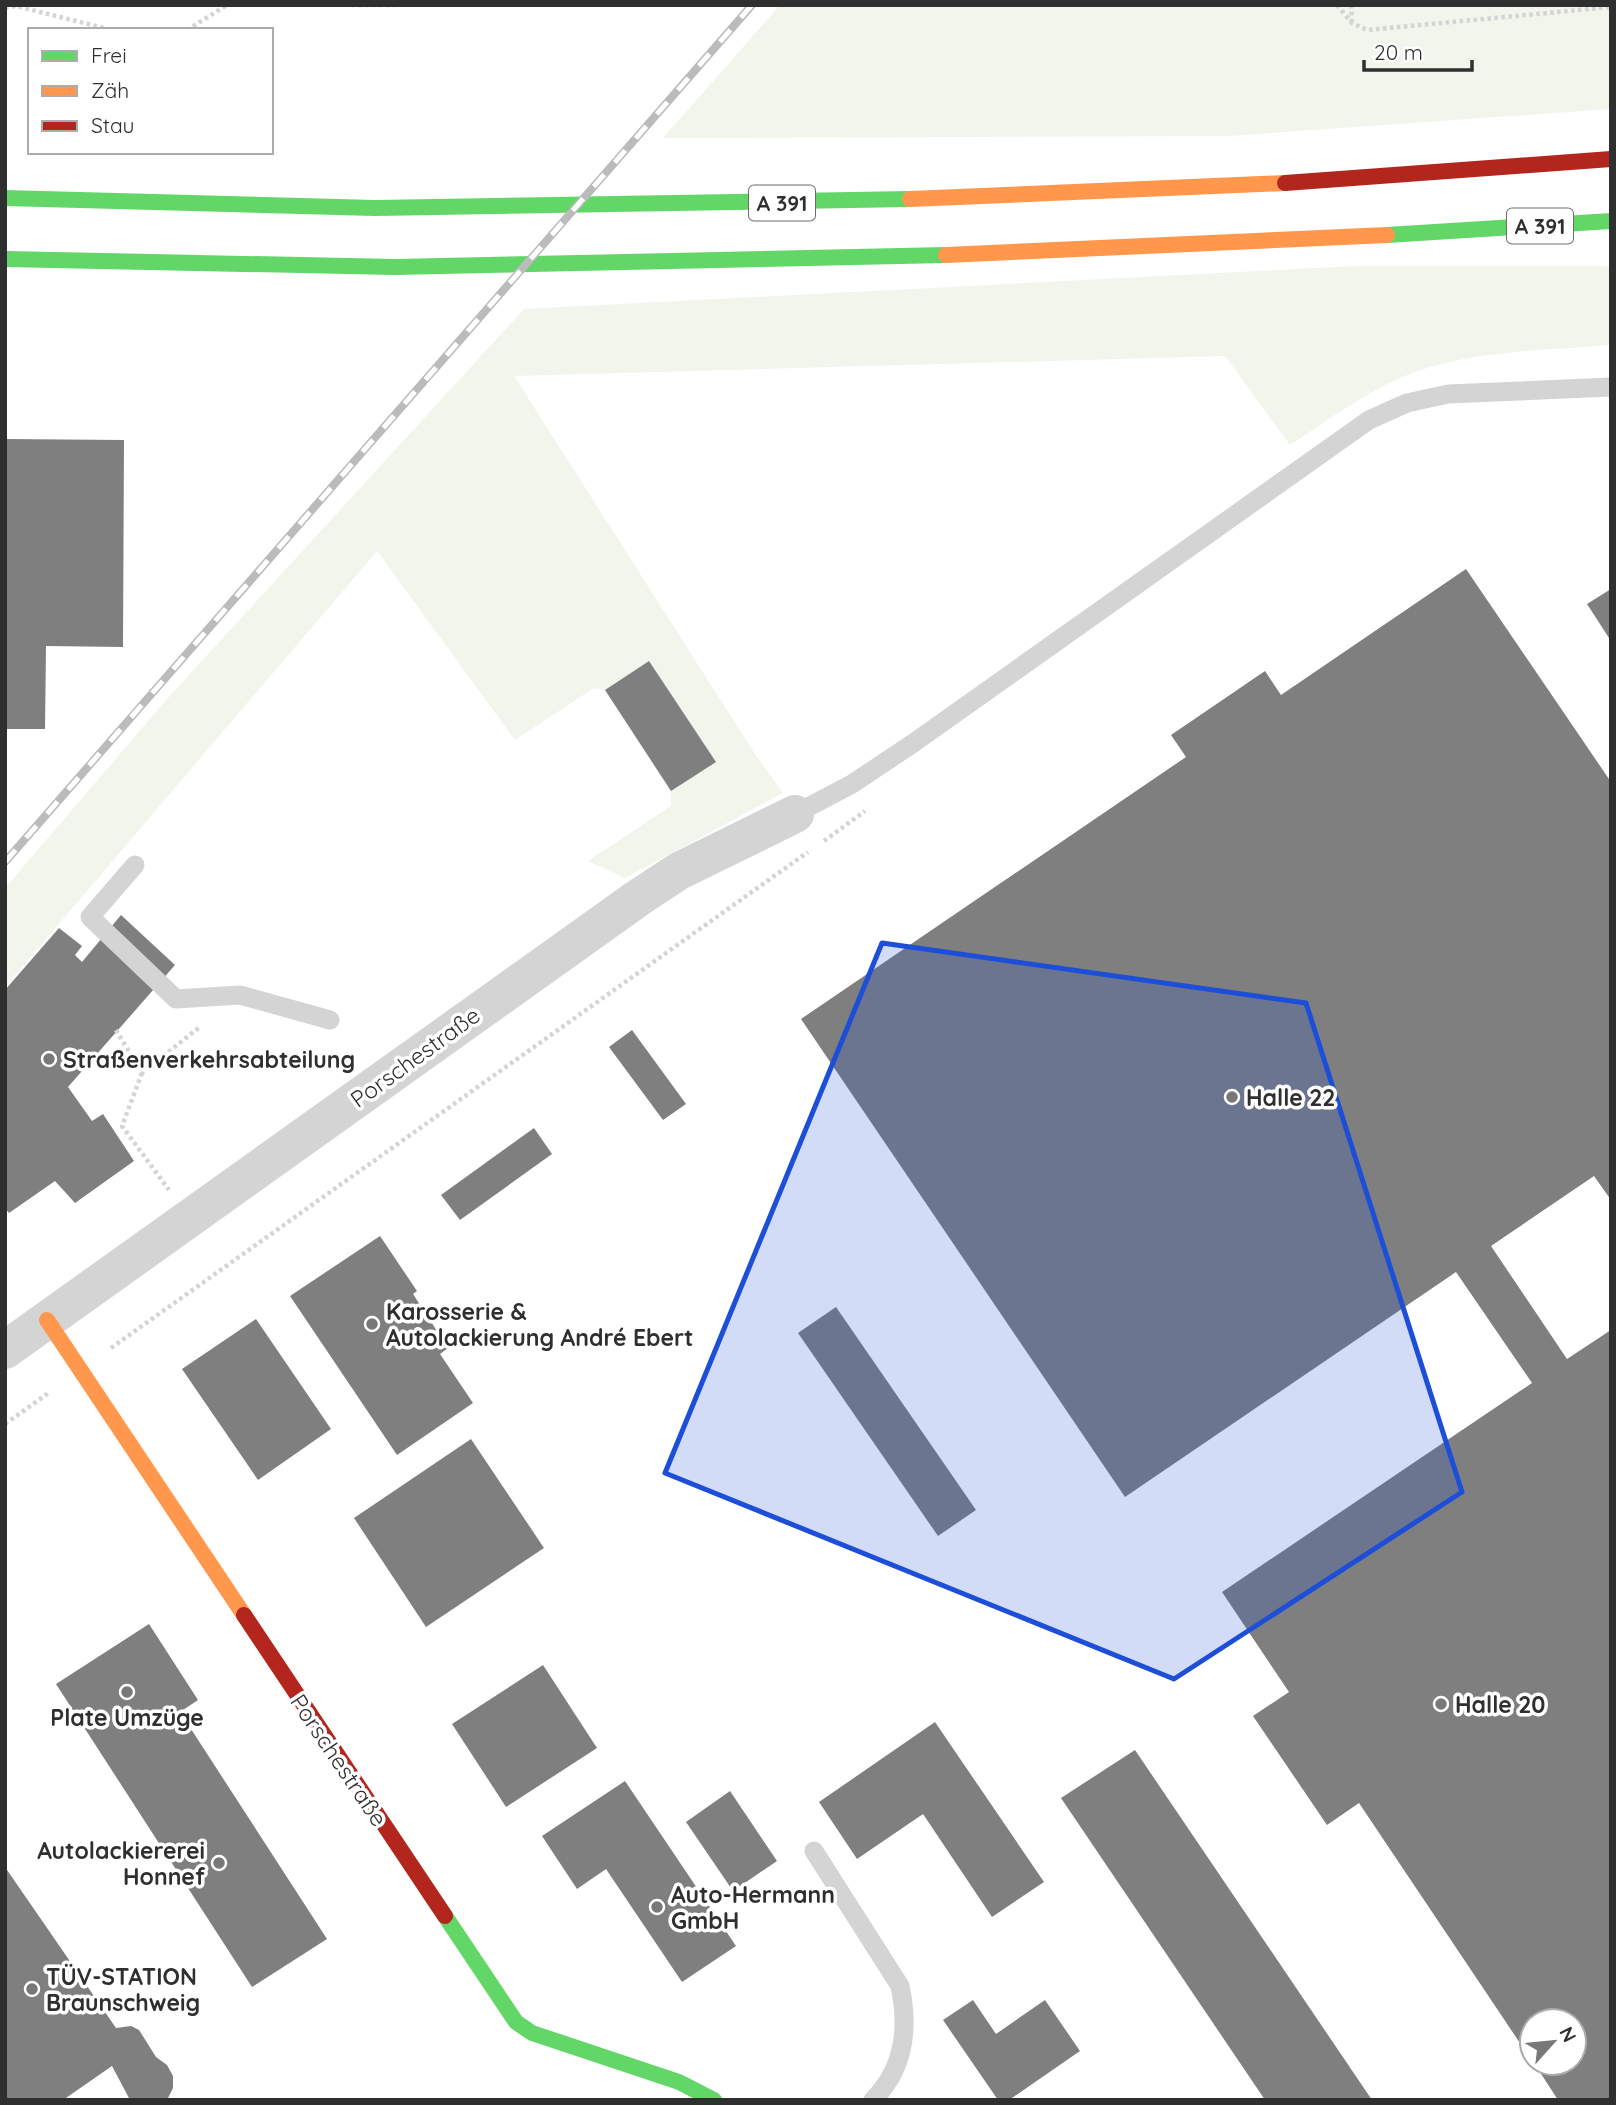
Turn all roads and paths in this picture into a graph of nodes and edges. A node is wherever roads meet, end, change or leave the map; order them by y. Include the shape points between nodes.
1 (227, 5) edge
2 (351, 5) edge
3 (397, 5) edge
4 (1337, 5) edge
5 (1351, 5) edge
6 (1611, 7) edge
7 (5, 8) edge
8 (1352, 23) junction
9 (104, 28) edge
10 (190, 28) edge
11 (1611, 159) edge
12 (5, 198) edge
13 (1611, 221) edge
14 (5, 259) edge
15 (1611, 387) edge
16 (876, 804) dead end
17 (795, 814) joint
18 (135, 865) dead end
19 (240, 995) junction
20 (330, 1020) dead end
21 (116, 1031) dead end
22 (142, 1073) junction
23 (189, 1219) junction
24 (47, 1320) junction
25 (5, 1350) edge
26 (80, 1371) junction
27 (5, 1424) edge
28 (814, 1851) dead end
29 (714, 2100) edge
30 (873, 2100) edge

1 - 10 path
2 - 3 path
4 - 8 path
5 - 8 path
6 - 8 path via 1367,30
7 - 9 path via 16,6
11 - 12 main road, A 391 via 1235,187 808,203 375,208
13 - 14 main road, A 391 via 1268,242 841,259 395,267
15 - 17 lane via 1448,394 1407,403 1370,420 912,744 852,784
16 - 26 path
17 - 23 street, Porschestraße via 679,871
18 - 19 lane via 90,917 176,999
19 - 20 lane
19 - 22 path
21 - 22 path
22 - 23 path via 122,1126
23 - 24 street, Porschestraße
24 - 25 street, Porschestraße
24 - 26 main road, Porschestraße
26 - 27 path
26 - 29 main road, Porschestraße via 516,2022 532,2033 679,2081
28 - 30 lane via 900,1986 905,2035 897,2067

